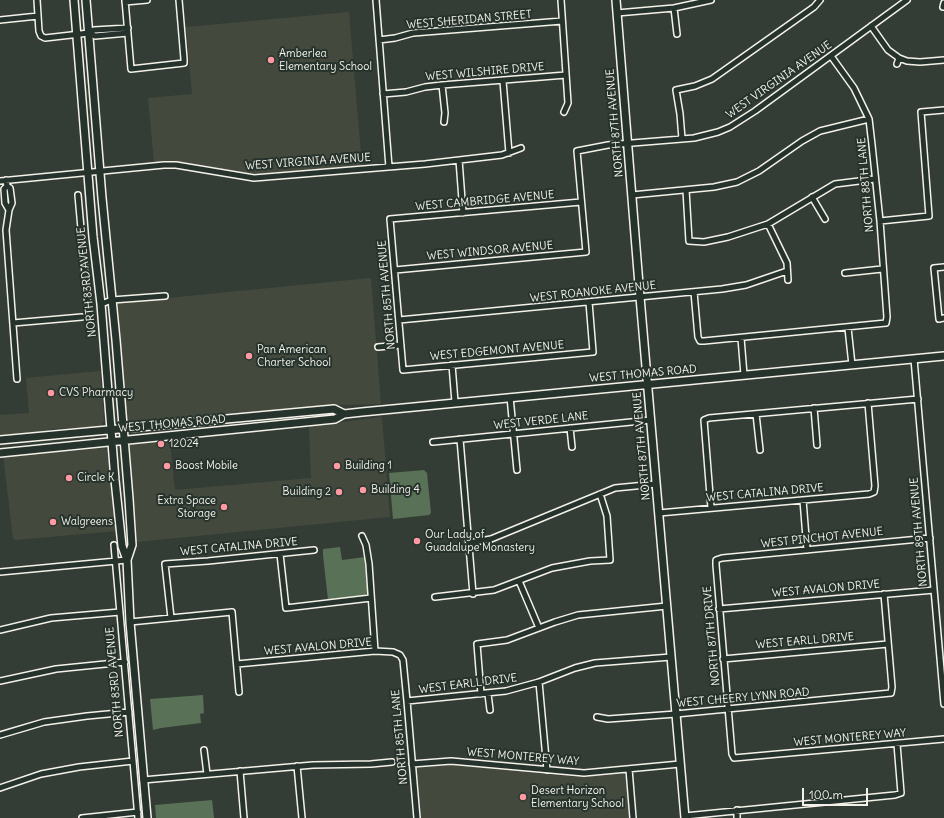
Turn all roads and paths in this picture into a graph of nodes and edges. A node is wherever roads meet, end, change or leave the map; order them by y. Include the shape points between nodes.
1 (37, 0) edge
2 (74, 0) edge
3 (86, 0) edge
4 (147, 0) edge
5 (179, 0) edge
6 (376, 0) edge
7 (561, 0) edge
8 (616, 0) edge
9 (711, 0) edge
10 (820, 0) edge
11 (125, 1) edge
12 (904, 1) edge
13 (674, 8) junction
14 (617, 13) junction
15 (38, 16) junction
16 (0, 20) edge
17 (562, 21) junction
18 (871, 26) junction
19 (128, 30) junction
20 (89, 33) junction
21 (77, 34) junction
22 (677, 34) dead end
23 (379, 40) junction
24 (831, 56) junction
25 (899, 58) junction
26 (944, 60) edge
27 (897, 64) dead end
28 (566, 75) junction
29 (503, 81) junction
30 (442, 85) junction
31 (383, 94) junction
32 (944, 110) edge
33 (564, 112) dead end
34 (868, 119) junction
35 (444, 122) dead end
36 (682, 139) junction
37 (628, 143) junction
38 (521, 148) dead end
39 (509, 153) junction
40 (459, 160) junction
41 (389, 167) junction
42 (100, 171) junction
43 (88, 172) junction
44 (875, 179) junction
45 (6, 180) junction
46 (0, 181) edge
47 (686, 190) junction
48 (632, 194) junction
49 (78, 195) dead end
50 (812, 197) junction
51 (582, 202) junction
52 (463, 213) junction
53 (390, 219) joint
54 (826, 219) dead end
55 (880, 221) junction
56 (768, 224) junction
57 (944, 267) edge
58 (882, 269) junction
59 (395, 270) junction
60 (787, 271) junction
61 (845, 273) dead end
62 (788, 280) dead end
63 (694, 292) junction
64 (165, 296) dead end
65 (640, 297) junction
66 (112, 300) junction
67 (589, 302) junction
68 (101, 304) junction
69 (88, 307) dead end
70 (82, 317) dead end
71 (941, 319) edge
72 (399, 320) junction
73 (13, 323) junction
74 (848, 328) junction
75 (741, 338) junction
76 (401, 345) junction
77 (378, 347) dead end
78 (944, 356) edge
79 (914, 359) junction
80 (452, 365) junction
81 (852, 365) junction
82 (403, 370) joint
83 (744, 375) junction
84 (17, 379) dead end
85 (647, 384) junction
86 (510, 397) junction
87 (918, 399) junction
88 (455, 402) junction
89 (868, 403) junction
90 (814, 408) junction
91 (344, 414) junction
92 (756, 414) junction
93 (238, 418) junction
94 (651, 420) junction
95 (123, 428) junction
96 (570, 428) junction
97 (239, 429) junction
98 (111, 430) junction
99 (514, 434) junction
100 (460, 439) junction
101 (0, 440) edge
102 (124, 440) junction
103 (112, 441) junction
104 (433, 442) dead end
105 (817, 444) dead end
106 (572, 447) dead end
107 (760, 450) dead end
108 (0, 452) edge
109 (517, 470) dead end
110 (656, 484) junction
111 (600, 494) junction
112 (803, 500) junction
113 (711, 508) junction
114 (659, 513) junction
115 (362, 536) dead end
116 (930, 538) junction
117 (469, 543) junction
118 (114, 544) dead end
119 (314, 550) dead end
120 (807, 550) junction
121 (280, 554) junction
122 (127, 560) junction
123 (716, 560) joint
124 (116, 561) junction
125 (0, 572) edge
126 (519, 581) junction
127 (934, 590) junction
128 (473, 594) junction
129 (884, 594) junction
130 (435, 597) dead end
131 (371, 598) junction
132 (667, 606) junction
133 (719, 609) junction
134 (120, 612) junction
135 (171, 618) junction
136 (130, 622) junction
137 (539, 628) junction
138 (0, 630) edge
139 (888, 644) junction
140 (375, 651) junction
141 (400, 655) joint
142 (671, 657) junction
143 (723, 659) junction
144 (125, 662) junction
145 (237, 664) junction
146 (0, 681) edge
147 (539, 682) junction
148 (239, 692) dead end
149 (481, 694) junction
150 (488, 694) junction
151 (407, 701) junction
152 (944, 704) edge
153 (728, 709) junction
154 (490, 710) dead end
155 (129, 712) junction
156 (676, 714) junction
157 (597, 716) dead end
158 (0, 735) edge
159 (944, 739) edge
160 (897, 744) junction
161 (204, 750) dead end
162 (734, 758) joint
163 (133, 761) junction
164 (392, 762) dead end
165 (412, 764) junction
166 (680, 764) junction
167 (297, 766) junction
168 (629, 769) junction
169 (547, 770) junction
170 (240, 771) junction
171 (207, 774) junction
172 (143, 780) junction
173 (0, 788) edge
174 (737, 810) junction
175 (138, 815) edge
176 (685, 817) edge
177 (82, 818) edge
178 (147, 818) edge
179 (244, 818) edge
180 (302, 818) edge
181 (416, 818) edge
182 (633, 818) edge
183 (737, 818) edge

1 - 15 street
2 - 21 main road, NORTH 83RD AVENUE
3 - 20 main road, NORTH 83RD AVENUE
4 - 11 street
5 - 19 street via 184,63 131,69
6 - 23 street
7 - 17 street
8 - 14 main road, NORTH 87TH AVENUE
9 - 13 street
10 - 36 street via 814,7 712,79 676,90
11 - 19 street
12 - 18 street, WEST VIRGINIA AVENUE
13 - 14 street
13 - 22 street
14 - 37 main road, NORTH 87TH AVENUE
15 - 16 street
15 - 21 street via 39,32 45,38
17 - 23 street, WEST SHERIDAN STREET via 413,33
17 - 28 street
18 - 24 street, WEST VIRGINIA AVENUE
18 - 25 street via 888,50
19 - 20 street via 94,30
20 - 21 street
20 - 42 main road, NORTH 83RD AVENUE
21 - 43 main road, NORTH 83RD AVENUE
23 - 31 street
24 - 34 street, NORTH 88TH LANE via 854,88
24 - 36 street, WEST VIRGINIA AVENUE via 738,122 718,132
25 - 26 street via 920,62
25 - 27 street
28 - 29 street, WEST WILSHIRE DRIVE
28 - 33 street via 568,103
29 - 30 street, WEST WILSHIRE DRIVE
29 - 39 street
30 - 31 street, WEST WILSHIRE DRIVE
30 - 35 street
31 - 41 street
32 - 55 street via 921,112 929,216
34 - 44 street, NORTH 88TH LANE
34 - 47 street via 820,131 759,171 737,182
36 - 37 street, WEST VIRGINIA AVENUE
37 - 48 main road, NORTH 87TH AVENUE
37 - 51 street, WEST VIRGINIA AVENUE via 577,151
38 - 39 street, WEST VIRGINIA AVENUE
39 - 40 street, WEST VIRGINIA AVENUE via 502,156
40 - 41 street, WEST VIRGINIA AVENUE
40 - 52 street
41 - 42 street, WEST VIRGINIA AVENUE via 254,178 176,165
42 - 43 street, WEST VIRGINIA AVENUE
42 - 66 main road, NORTH 83RD AVENUE
43 - 45 street, WEST VIRGINIA AVENUE
43 - 68 main road, NORTH 83RD AVENUE
44 - 50 street via 835,184
44 - 55 street, NORTH 88TH LANE
45 - 46 street, WEST VIRGINIA AVENUE
45 - 73 street via 7,186 4,189 9,210 6,230
47 - 48 street
47 - 56 street via 689,241 704,242 728,237
48 - 65 main road, NORTH 87TH AVENUE
49 - 69 street
50 - 54 street
50 - 56 street
51 - 52 street, WEST CAMBRIDGE AVENUE
51 - 59 street, WEST WINDSOR AVENUE via 586,252
52 - 53 street, WEST CAMBRIDGE AVENUE
53 - 59 street, NORTH 85TH AVENUE
55 - 58 street, NORTH 88TH LANE
56 - 60 street via 787,263
57 - 71 street via 934,268
58 - 61 street
58 - 74 street, NORTH 88TH LANE via 886,323
59 - 72 street, NORTH 85TH AVENUE
60 - 62 street
60 - 63 street, WEST ROANOKE AVENUE via 746,285
63 - 65 street, WEST ROANOKE AVENUE
63 - 75 street via 700,340
64 - 66 street
65 - 67 street, WEST ROANOKE AVENUE
65 - 85 main road, NORTH 87TH AVENUE
66 - 68 street
66 - 95 main road, NORTH 83RD AVENUE
67 - 72 street, WEST ROANOKE AVENUE
67 - 80 street, WEST EDGEMONT AVENUE via 593,352
68 - 98 main road, NORTH 83RD AVENUE
70 - 73 street
72 - 76 street, NORTH 85TH AVENUE
73 - 84 street
74 - 75 street
74 - 81 street
75 - 83 street
76 - 77 street
76 - 82 street, NORTH 85TH AVENUE
78 - 79 main road, WEST THOMAS ROAD
79 - 81 main road, WEST THOMAS ROAD
79 - 87 street, NORTH 89TH AVENUE
80 - 82 street, WEST EDGEMONT AVENUE
80 - 88 street
81 - 83 main road, WEST THOMAS ROAD
83 - 85 main road, WEST THOMAS ROAD
85 - 86 main road, WEST THOMAS ROAD
85 - 94 main road, NORTH 87TH AVENUE
86 - 88 main road, WEST THOMAS ROAD
86 - 99 street
87 - 89 street
87 - 116 street, NORTH 89TH AVENUE
88 - 91 main road, WEST THOMAS ROAD
89 - 90 street
89 - 112 street, WEST CATALINA DRIVE via 874,492
90 - 92 street
90 - 105 street
91 - 93 main road, WEST THOMAS ROAD via 334,409
91 - 97 main road, WEST THOMAS ROAD via 335,419
92 - 107 street
92 - 113 street via 704,420
93 - 95 main road, WEST THOMAS ROAD
93 - 97 main road
94 - 96 street, WEST VERDE LANE
94 - 110 main road, NORTH 87TH AVENUE
95 - 98 main road, WEST THOMAS ROAD
95 - 102 main road, NORTH 83RD AVENUE
96 - 99 street, WEST VERDE LANE
96 - 106 street
97 - 102 main road, WEST THOMAS ROAD
98 - 101 main road, WEST THOMAS ROAD
98 - 103 main road, NORTH 83RD AVENUE
99 - 100 street, WEST VERDE LANE
99 - 109 street
100 - 104 street, WEST VERDE LANE
100 - 117 street
102 - 103 main road, WEST THOMAS ROAD
102 - 122 main road, NORTH 83RD AVENUE via 132,545
103 - 108 main road, WEST THOMAS ROAD
103 - 122 main road, NORTH 83RD AVENUE via 122,546
110 - 111 street via 615,488
110 - 114 main road, NORTH 87TH AVENUE
111 - 117 street via 491,539
111 - 126 street via 607,516 610,560 552,568
112 - 113 street, WEST CATALINA DRIVE
112 - 120 street
113 - 114 street, WEST CATALINA DRIVE
114 - 132 main road, NORTH 87TH AVENUE
115 - 131 street via 366,545
116 - 120 street, WEST PINCHOT AVENUE
116 - 127 street, NORTH 89TH AVENUE
117 - 128 street
118 - 124 street, NORTH 83RD AVENUE
119 - 121 street, WEST CATALINA DRIVE
120 - 123 street, WEST PINCHOT AVENUE
121 - 131 street via 286,608
121 - 135 street, WEST CATALINA DRIVE via 165,564
122 - 124 street
122 - 136 main road, NORTH 83RD AVENUE
123 - 133 street, NORTH 87TH DRIVE
124 - 125 street
124 - 134 street, NORTH 83RD AVENUE
126 - 128 street
126 - 137 street
127 - 129 street, WEST AVALON DRIVE
127 - 152 street, NORTH 89TH AVENUE
128 - 130 street
129 - 133 street, WEST AVALON DRIVE
129 - 139 street
131 - 140 street
132 - 137 street via 578,615
132 - 142 main road, NORTH 87TH AVENUE
133 - 143 street, NORTH 87TH DRIVE
134 - 138 street via 51,618
134 - 144 street, NORTH 83RD AVENUE
135 - 136 street
135 - 145 street via 232,612
136 - 172 main road, NORTH 83RD AVENUE
137 - 149 street via 507,640 477,644
139 - 143 street, WEST EARLL DRIVE
139 - 153 street, WEST CHEERY LYNN ROAD via 891,693
140 - 141 street, WEST AVALON DRIVE
140 - 145 street, WEST AVALON DRIVE
141 - 151 street, NORTH 85TH LANE via 403,660
142 - 147 street, WEST EARLL DRIVE via 595,663
142 - 156 main road, NORTH 87TH AVENUE
143 - 153 street, NORTH 87TH DRIVE
144 - 146 street via 56,669
144 - 155 street, NORTH 83RD AVENUE
145 - 148 street
147 - 150 street, WEST EARLL DRIVE via 514,690
147 - 169 street
149 - 150 street, WEST EARLL DRIVE
149 - 151 street, WEST EARLL DRIVE
150 - 154 street
151 - 165 street, NORTH 85TH LANE
153 - 156 street, WEST CHEERY LYNN ROAD
153 - 162 street, NORTH 87TH DRIVE
155 - 158 street via 44,722
155 - 163 street, NORTH 83RD AVENUE
156 - 157 street, WEST CHEERY LYNN ROAD via 608,719
156 - 166 main road, NORTH 87TH AVENUE
159 - 160 street, WEST MONTEREY WAY
160 - 162 street, WEST MONTEREY WAY
160 - 174 street via 901,793
161 - 171 street
163 - 173 street via 41,774
163 - 175 street, NORTH 83RD AVENUE
164 - 167 street
165 - 169 street, WEST MONTEREY WAY via 451,761
165 - 181 street, NORTH 85TH LANE
166 - 168 street, WEST MONTEREY WAY
166 - 176 main road, NORTH 87TH AVENUE
167 - 170 street
167 - 180 street
168 - 169 street, WEST MONTEREY WAY via 584,773
168 - 182 street
170 - 171 street
170 - 179 street
171 - 172 street
172 - 178 main road, NORTH 83RD AVENUE
174 - 176 street
174 - 183 street
175 - 177 street

